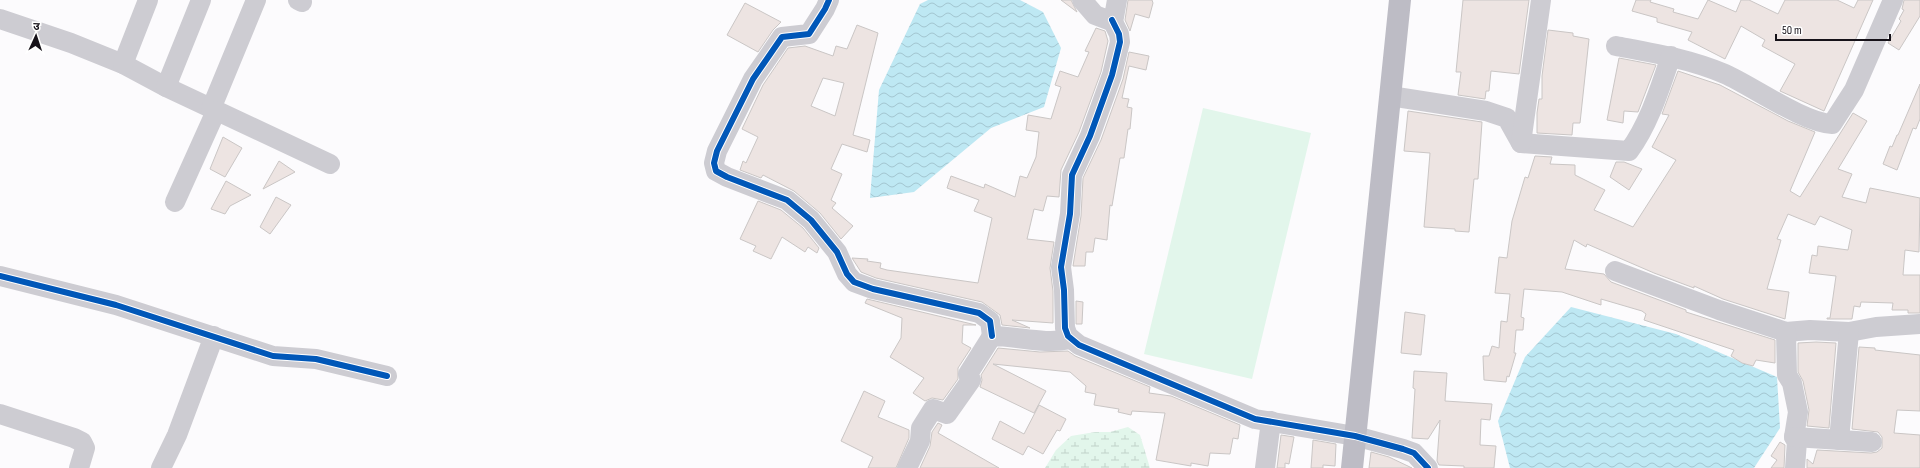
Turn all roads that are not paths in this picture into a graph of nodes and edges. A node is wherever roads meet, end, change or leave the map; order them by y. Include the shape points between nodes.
1 (148, 0) edge
2 (201, 0) edge
3 (256, 0) edge
4 (829, 0) edge
5 (1082, 0) edge
6 (1117, 0) edge
7 (1400, 0) edge
8 (1541, 0) edge
9 (1893, 0) edge
10 (0, 19) edge
11 (1112, 20) junction
12 (1616, 46) dead end
13 (1671, 56) junction
14 (123, 64) junction
15 (166, 87) junction
16 (1390, 96) junction
17 (214, 110) junction
18 (1520, 143) junction
19 (330, 164) dead end
20 (175, 202) dead end
21 (1615, 271) dead end
22 (0, 276) edge
23 (1920, 324) edge
24 (1786, 332) junction
25 (1849, 332) junction
26 (214, 336) junction
27 (992, 336) junction
28 (1070, 339) junction
29 (386, 376) dead end
30 (0, 414) edge
31 (1271, 421) junction
32 (1355, 436) junction
33 (1794, 437) junction
34 (1839, 440) junction
35 (1872, 442) dead end
36 (79, 468) edge
37 (162, 468) edge
38 (908, 468) edge
39 (1265, 468) edge
40 (1352, 468) edge
41 (1428, 468) edge
42 (1795, 468) edge

1 - 14 street
2 - 15 street
3 - 17 street
4 - 27 street via 809,34 782,37 753,79 717,151 714,164 716,171 787,200 811,220 837,252 847,274 854,282 873,289 979,312 990,321
5 - 11 street via 1095,15
6 - 11 street
7 - 16 main road
8 - 18 street
9 - 13 street via 1854,90 1832,124 1812,120 1725,74
10 - 14 street
11 - 28 street via 1119,34 1119,48 1090,136 1072,175 1070,214 1062,267 1065,328
12 - 13 street
13 - 18 street via 1658,92 1629,151
14 - 15 street
15 - 17 street
16 - 18 street via 1486,110 1507,118
16 - 32 main road
17 - 19 street
17 - 20 street
21 - 24 street
22 - 26 street via 116,305
23 - 25 street
24 - 25 street
24 - 33 street via 1787,375 1792,383 1798,412
25 - 34 street
26 - 29 street via 273,356 309,358
26 - 37 street
27 - 28 street via 1048,342
27 - 38 street via 968,374 971,380 947,414 933,409 921,428 920,441
28 - 31 street via 1255,419
30 - 36 street via 82,442 85,448
31 - 32 street
31 - 39 street
32 - 40 main road
32 - 41 street via 1414,453
33 - 34 street
33 - 42 street via 1797,442
34 - 35 street

